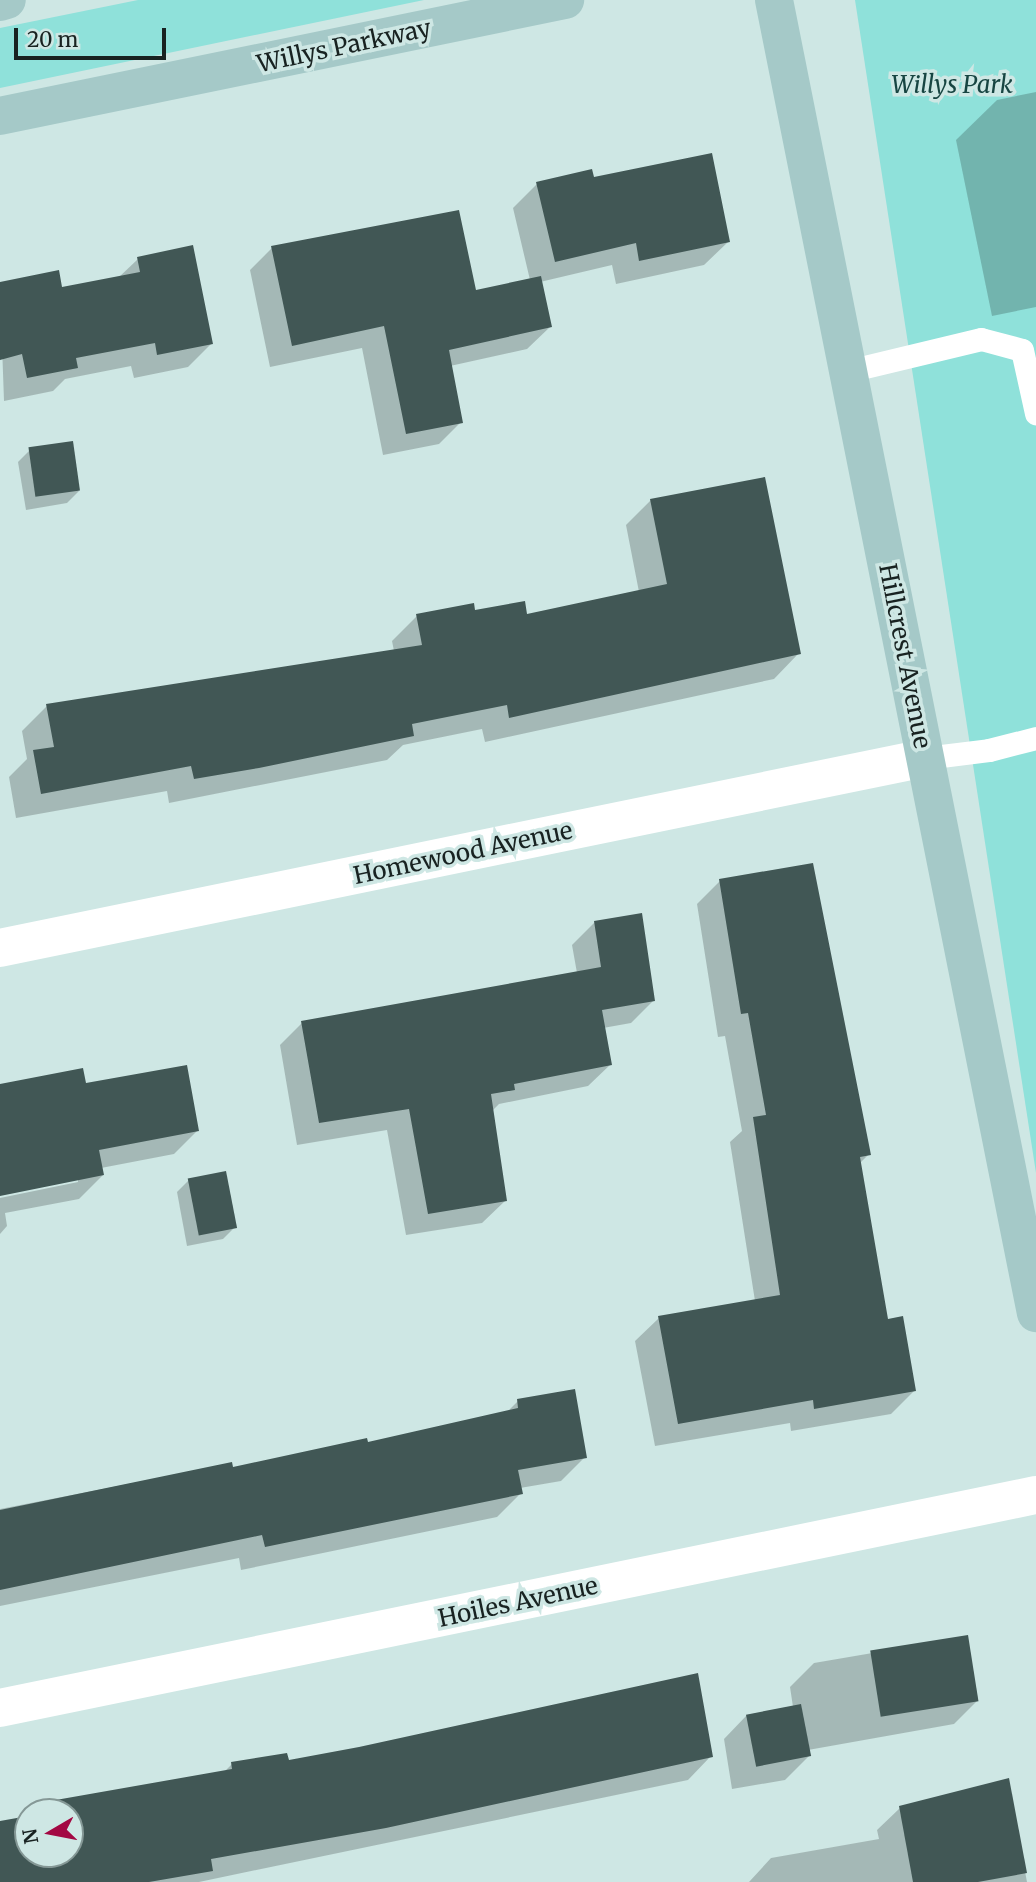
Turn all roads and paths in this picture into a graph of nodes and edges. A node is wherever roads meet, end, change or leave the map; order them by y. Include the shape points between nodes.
1 (7, 0) edge
2 (565, 0) edge
3 (774, 0) edge
4 (0, 2) edge
5 (0, 116) edge
6 (848, 371) junction
7 (1036, 413) edge
8 (1036, 738) edge
9 (925, 758) junction
10 (0, 948) edge
11 (1036, 1313) edge
12 (1036, 1495) edge
13 (0, 1708) edge

1 - 4 street
2 - 5 street, Willys Parkway
3 - 6 street, Hillcrest Avenue
6 - 7 lane via 981,339 1022,350
6 - 9 street, Hillcrest Avenue
8 - 9 lane
9 - 10 street, Homewood Avenue
9 - 11 street, Hillcrest Avenue
12 - 13 street, Hoiles Avenue

